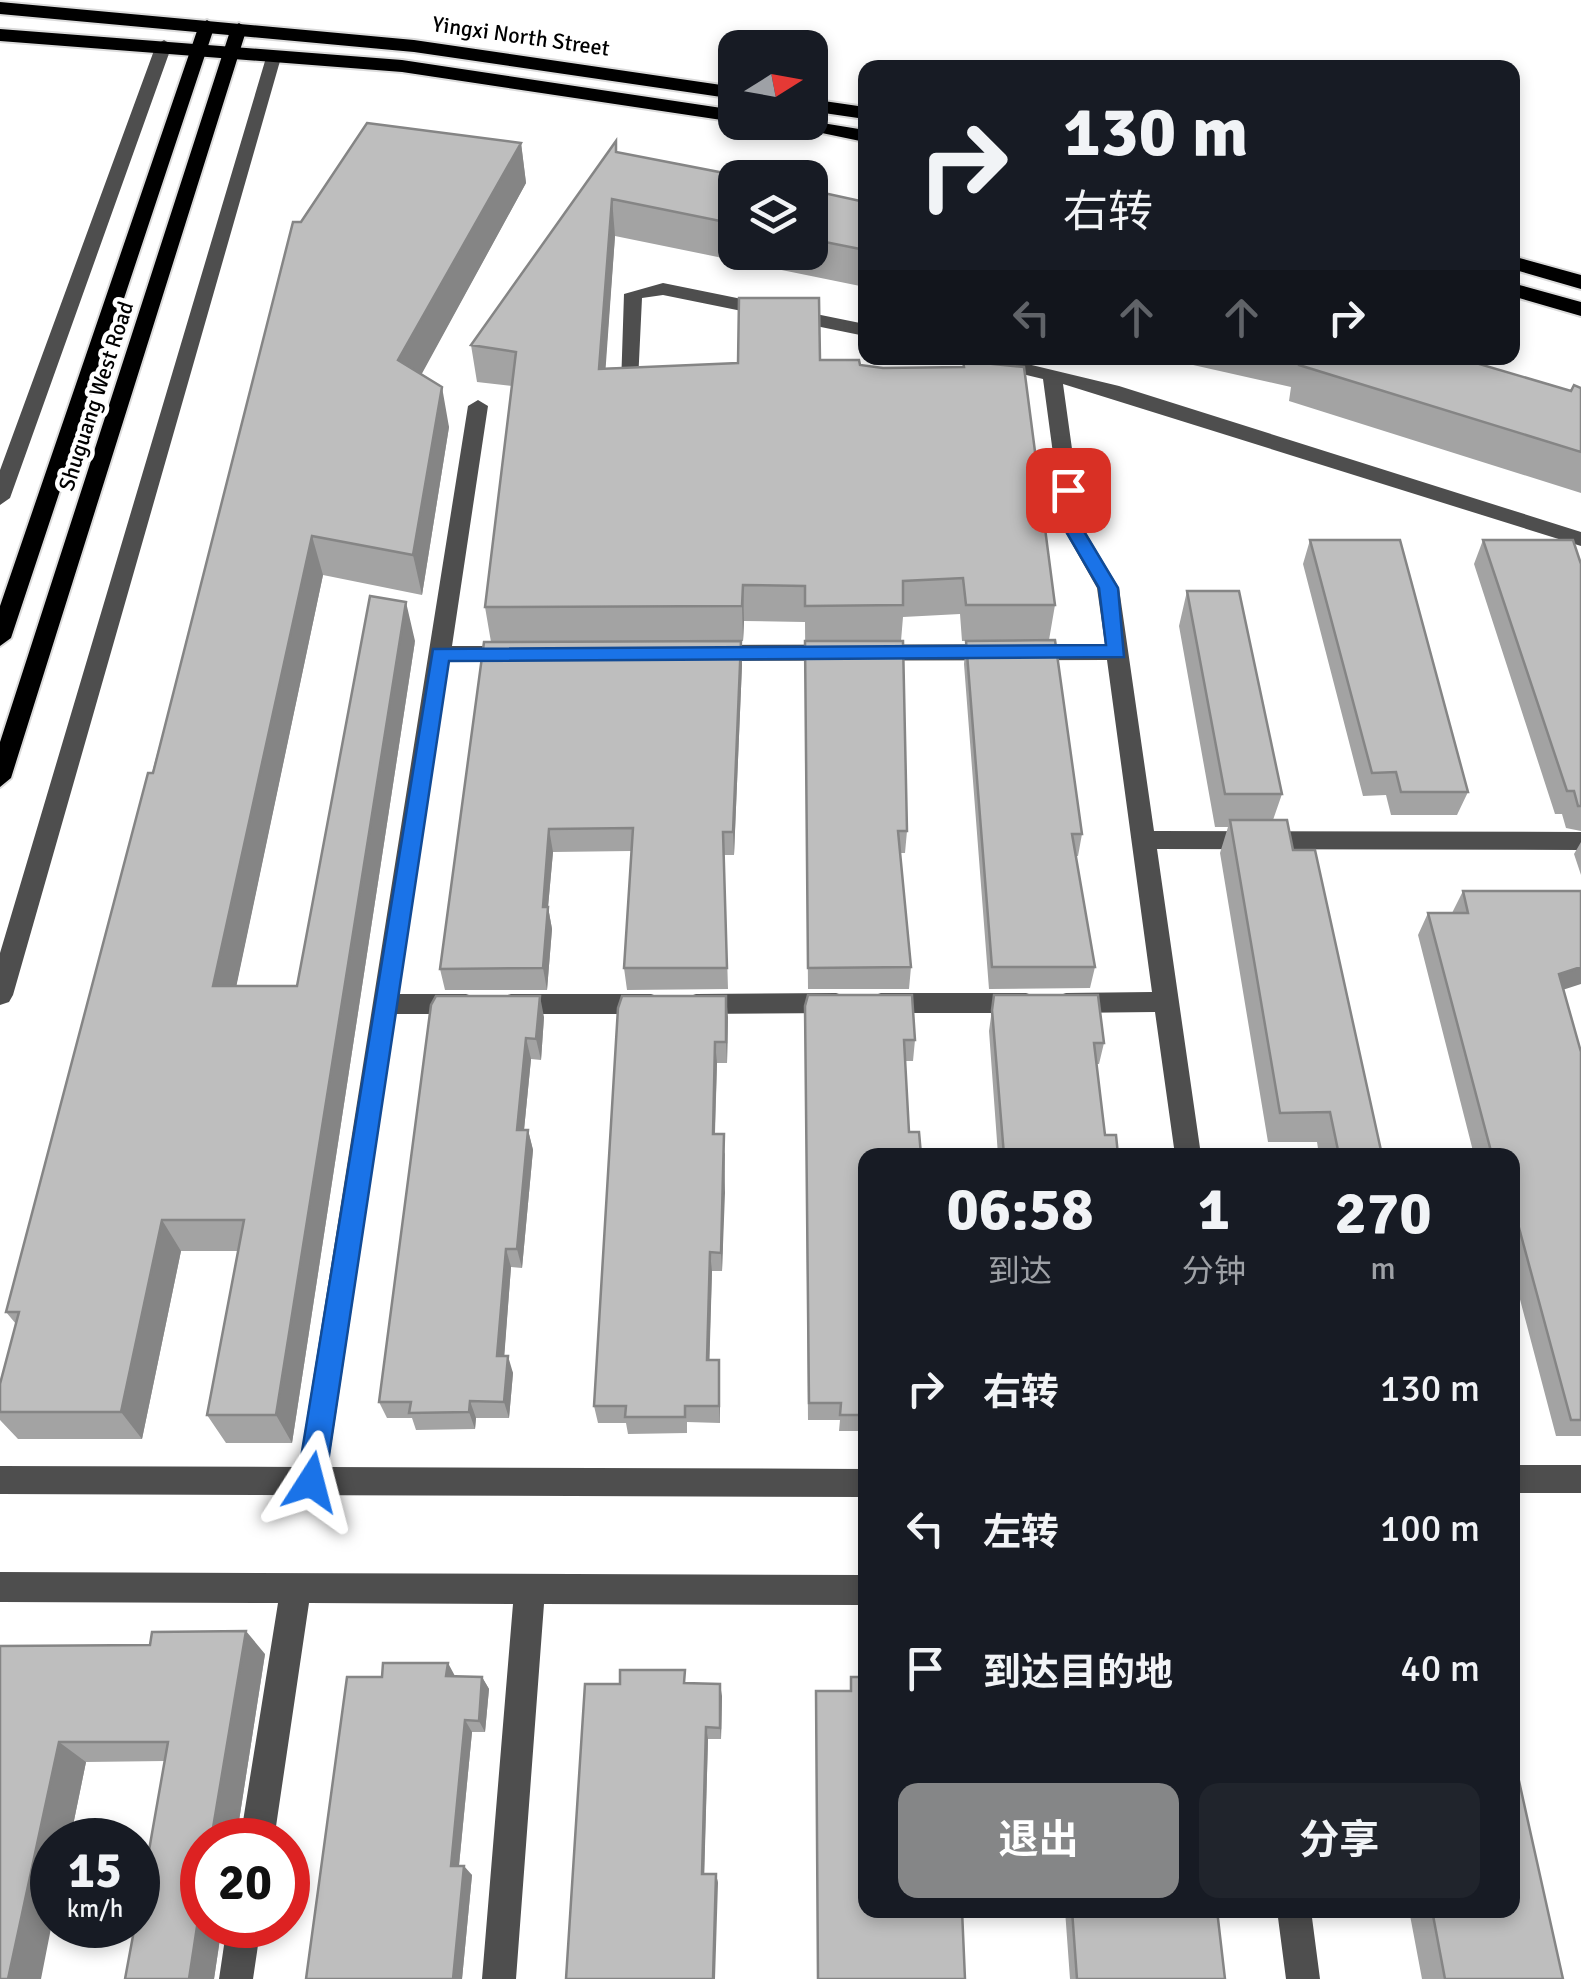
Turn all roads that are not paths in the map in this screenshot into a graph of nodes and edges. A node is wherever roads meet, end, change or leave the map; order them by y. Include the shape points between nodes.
1 (0, 8) edge
2 (208, 25) junction
3 (239, 28) junction
4 (0, 35) edge
5 (164, 44) junction
6 (199, 48) junction
7 (232, 50) junction
8 (274, 54) junction
9 (718, 91) edge
10 (828, 108) edge
11 (858, 112) edge
12 (718, 113) edge
13 (828, 130) edge
14 (858, 135) edge
15 (1520, 264) edge
16 (1581, 282) edge
17 (1520, 291) edge
18 (1581, 309) edge
19 (858, 329) edge
20 (1008, 365) edge
21 (1052, 376) junction
22 (628, 382) edge
23 (478, 406) dead end
24 (0, 498) edge
25 (1581, 539) edge
26 (0, 638) edge
27 (1117, 652) junction
28 (440, 654) junction
29 (540, 654) edge
30 (679, 654) edge
31 (0, 778) edge
32 (1143, 840) junction
33 (1581, 841) edge
34 (0, 994) edge
35 (1166, 1002) junction
36 (385, 1004) junction
37 (1187, 1148) edge
38 (1520, 1479) edge
39 (1581, 1479) edge
40 (0, 1480) edge
41 (311, 1482) junction
42 (858, 1483) edge
43 (0, 1587) edge
44 (296, 1588) junction
45 (530, 1588) junction
46 (858, 1590) edge
47 (260, 1818) edge
48 (1295, 1918) edge
49 (241, 1948) edge
50 (236, 1979) edge
51 (499, 1979) edge
52 (1303, 1979) edge

1 - 2 highway, Yingxi North Street
2 - 3 highway, Yingxi North Street
2 - 6 main road, Shuguang West Road
3 - 7 main road, Shuguang West Road
3 - 9 highway, Yingxi North Street
4 - 5 highway, Yingxi North Street
5 - 6 highway, Yingxi North Street
5 - 24 street
6 - 7 highway, Yingxi North Street
6 - 26 main road, Shuguang West Road
7 - 8 highway, Yingxi North Street
7 - 31 main road, Shuguang West Road
8 - 12 highway, Yingxi North Street
8 - 34 street
10 - 11 highway
13 - 14 highway
15 - 16 highway
17 - 18 highway
19 - 22 street via 663,289 633,294
20 - 21 street
21 - 25 street
21 - 27 street via 1073,528 1108,588
23 - 28 street
27 - 30 street
27 - 32 street
28 - 29 street
28 - 36 street
32 - 33 street
32 - 35 street
35 - 36 street
35 - 37 street
36 - 41 street
38 - 39 street
40 - 41 street
41 - 42 street
43 - 44 street
44 - 45 street
44 - 47 street
45 - 46 street
45 - 51 street
48 - 52 street
49 - 50 street

